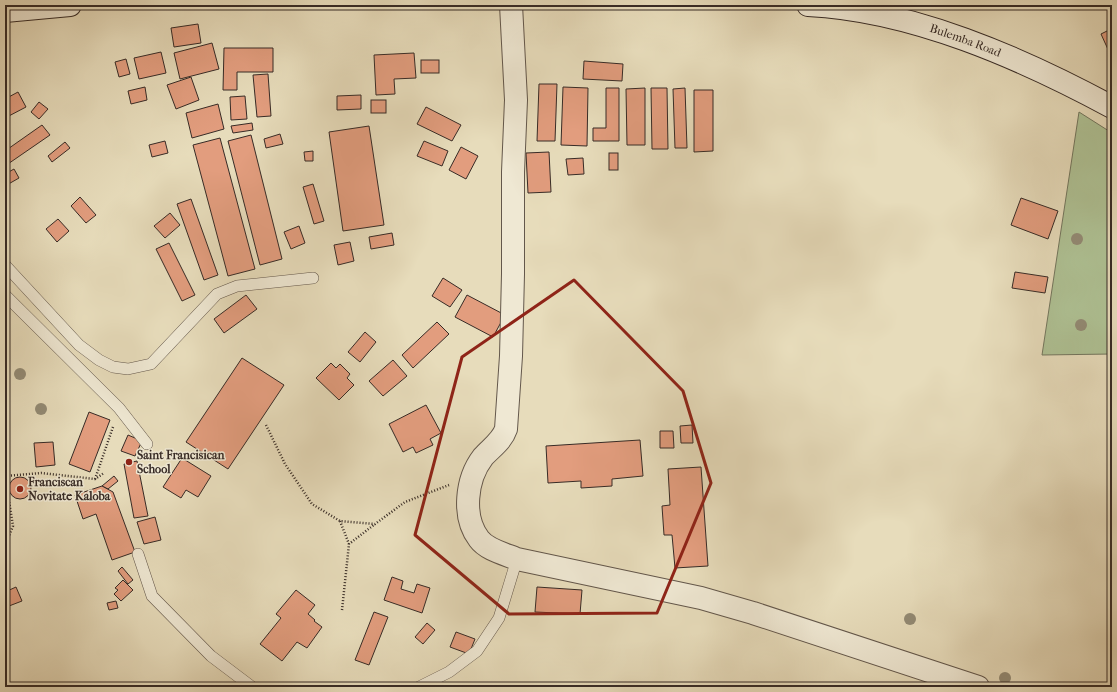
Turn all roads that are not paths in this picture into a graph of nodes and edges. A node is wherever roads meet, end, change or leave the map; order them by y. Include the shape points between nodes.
1 (70, 5) edge
2 (511, 5) edge
3 (808, 5) edge
4 (5, 11) edge
5 (1112, 107) edge
6 (5, 265) edge
7 (313, 278) dead end
8 (5, 295) edge
9 (147, 444) dead end
10 (138, 554) dead end
11 (517, 559) junction
12 (252, 687) edge
13 (419, 687) edge
14 (978, 687) edge

1 - 4 street
2 - 11 street via 516,100 511,356 506,429 501,439 482,458 472,476 468,507 479,540
3 - 5 street, Bulemba Road via 890,16 946,34 1009,57 1076,87
6 - 7 lane via 79,344 99,360 113,367 128,369 151,364 217,294 237,286
8 - 9 lane via 119,408
10 - 12 lane via 152,596 211,656
11 - 13 lane via 499,618 477,651 449,672
11 - 14 street via 694,596 754,612

